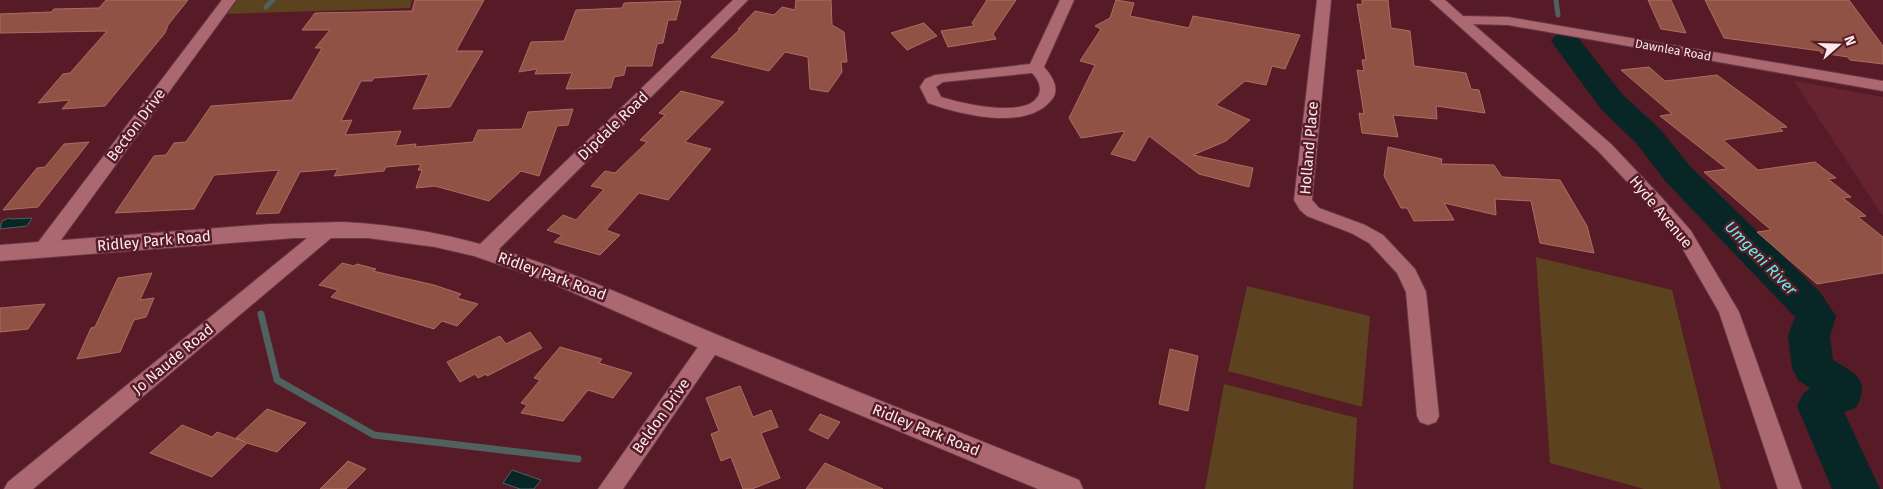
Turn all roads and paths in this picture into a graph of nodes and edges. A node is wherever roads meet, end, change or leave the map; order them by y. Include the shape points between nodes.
1 (230, 0) edge
2 (741, 0) edge
3 (1067, 0) edge
4 (1324, 0) edge
5 (1437, 0) edge
6 (1462, 20) junction
7 (1036, 68) junction
8 (1883, 86) edge
9 (330, 229) junction
10 (43, 250) junction
11 (485, 251) junction
12 (0, 253) edge
13 (712, 343) junction
14 (1428, 416) dead end
15 (16, 489) edge
16 (610, 489) edge
17 (1069, 489) edge
18 (1790, 489) edge

1 - 10 street, Becton Drive
2 - 11 street, Dipdale Road
3 - 7 street
4 - 14 street, Holland Place via 1303,200 1313,212 1376,239 1405,269 1416,292
5 - 6 street, Hyde Avenue
6 - 8 street, Dawnlea Road via 1508,21
6 - 18 street, Hyde Avenue via 1605,148 1684,235 1729,312
7 - 7 street via 1043,75 1048,92 1044,101 1025,111 996,113 944,104 934,100 928,87 930,82 940,78
9 - 10 street, Ridley Park Road via 268,231
9 - 11 street, Ridley Park Road via 396,233
9 - 15 street, Jo Naude Road
10 - 12 street, Ridley Park Road
11 - 13 street, Ridley Park Road via 599,293
13 - 16 street, Beldon Drive
13 - 17 street, Ridley Park Road

